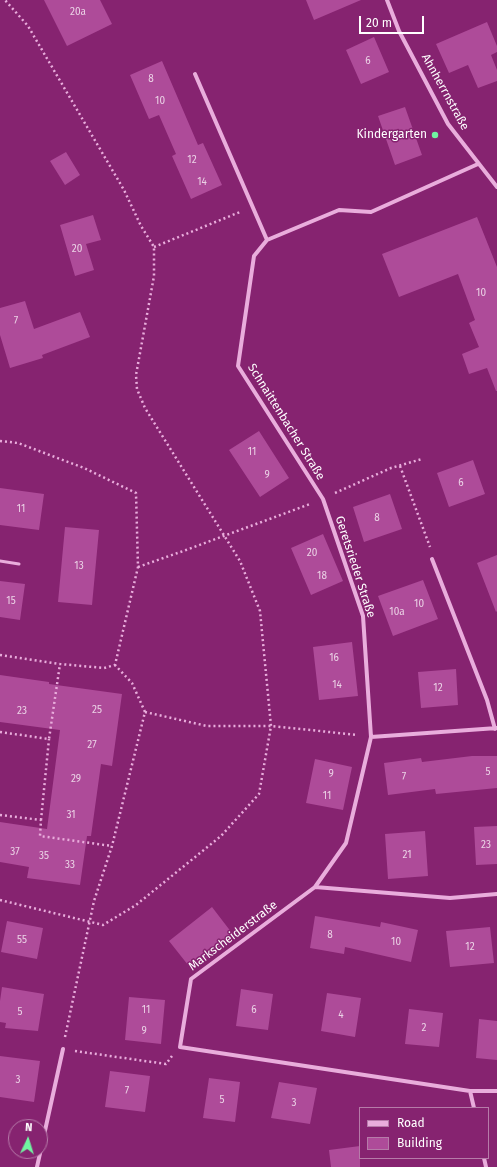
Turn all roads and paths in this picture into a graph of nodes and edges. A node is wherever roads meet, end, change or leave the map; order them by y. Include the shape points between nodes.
1 (5, 0) edge
2 (387, 0) edge
3 (195, 74) dead end
4 (478, 164) junction
5 (497, 187) edge
6 (252, 208) junction
7 (267, 240) junction
8 (154, 247) junction
9 (0, 441) edge
10 (422, 459) dead end
11 (400, 466) junction
12 (322, 499) junction
13 (224, 535) junction
14 (432, 559) joint
15 (0, 562) edge
16 (20, 564) dead end
17 (138, 567) junction
18 (0, 655) edge
19 (60, 664) junction
20 (115, 665) junction
21 (145, 712) junction
22 (272, 726) junction
23 (496, 728) edge
24 (0, 732) edge
25 (371, 737) junction
26 (49, 738) junction
27 (0, 815) edge
28 (41, 820) junction
29 (112, 846) junction
30 (315, 888) junction
31 (497, 894) edge
32 (0, 900) edge
33 (89, 921) junction
34 (180, 1047) junction
35 (63, 1049) junction
36 (470, 1091) junction
37 (497, 1091) edge
38 (474, 1107) edge
39 (37, 1167) edge

1 - 8 path via 28,26 124,190
2 - 4 street, Ahnherrnstraße via 399,30 448,124
3 - 6 street
4 - 5 street, Ahnherrnstraße
4 - 7 street, Schnaittenbacher Straße via 371,212 339,210
6 - 7 street
6 - 8 path
7 - 12 street, Schnaittenbacher Straße via 254,256 238,366
8 - 13 path via 154,276 136,374 137,389 145,408
9 - 17 path via 18,443 84,468 136,493
10 - 11 path
11 - 12 path
11 - 14 path via 430,542
12 - 13 path
12 - 25 street, Geretsrieder Straße via 362,616
13 - 17 path
13 - 22 path via 240,561 260,611
14 - 23 street
15 - 16 lane
17 - 20 path
18 - 19 path
19 - 20 path via 104,668
19 - 26 path
20 - 21 path via 132,683
21 - 22 path via 207,726
21 - 29 path
22 - 25 path
22 - 33 path via 259,794 221,836 136,905 103,925
23 - 25 street
24 - 26 path
25 - 30 street, Geretsrieder Straße via 346,843
26 - 28 path
27 - 28 path
28 - 29 path via 40,836
29 - 33 path
30 - 31 street via 450,898
30 - 34 street, Markscheiderstraße via 191,979
32 - 33 path
33 - 35 path
34 - 35 path via 166,1064
34 - 36 street
35 - 39 street
36 - 37 street
36 - 38 street

